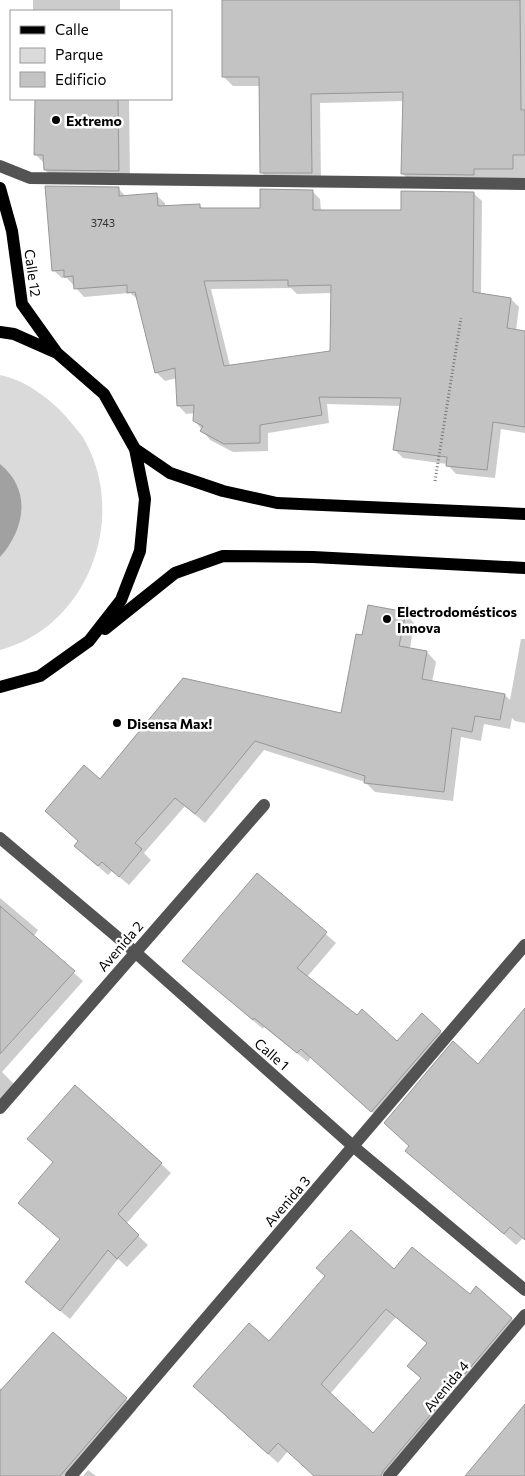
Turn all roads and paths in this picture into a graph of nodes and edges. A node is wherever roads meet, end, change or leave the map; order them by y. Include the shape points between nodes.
1 (0, 166) edge
2 (525, 184) edge
3 (0, 188) edge
4 (461, 318) dead end
5 (0, 332) edge
6 (57, 354) junction
7 (135, 448) junction
8 (435, 481) dead end
9 (525, 514) edge
10 (525, 568) edge
11 (90, 641) junction
12 (0, 687) edge
13 (264, 805) dead end
14 (0, 838) edge
15 (525, 945) edge
16 (135, 952) junction
17 (0, 1108) edge
18 (354, 1146) junction
19 (525, 1290) edge
20 (525, 1316) edge
21 (71, 1476) edge
22 (389, 1476) edge

1 - 2 street via 30,178
3 - 6 main road, Calle 12 via 12,231 22,304
4 - 8 path
5 - 6 main road via 14,334
6 - 7 main road via 104,394
7 - 9 main road via 170,473 223,491 277,502
7 - 11 main road via 145,499 140,551 121,600
10 - 11 main road via 313,557 223,556 174,573
11 - 12 main road via 40,676
13 - 16 street, Avenida 2
14 - 16 street, Calle 1
15 - 18 street, Avenida 3
16 - 17 street, Avenida 2
16 - 18 street, Calle 1
18 - 19 street, Calle 1
18 - 21 street, Avenida 3
20 - 22 street, Avenida 4

